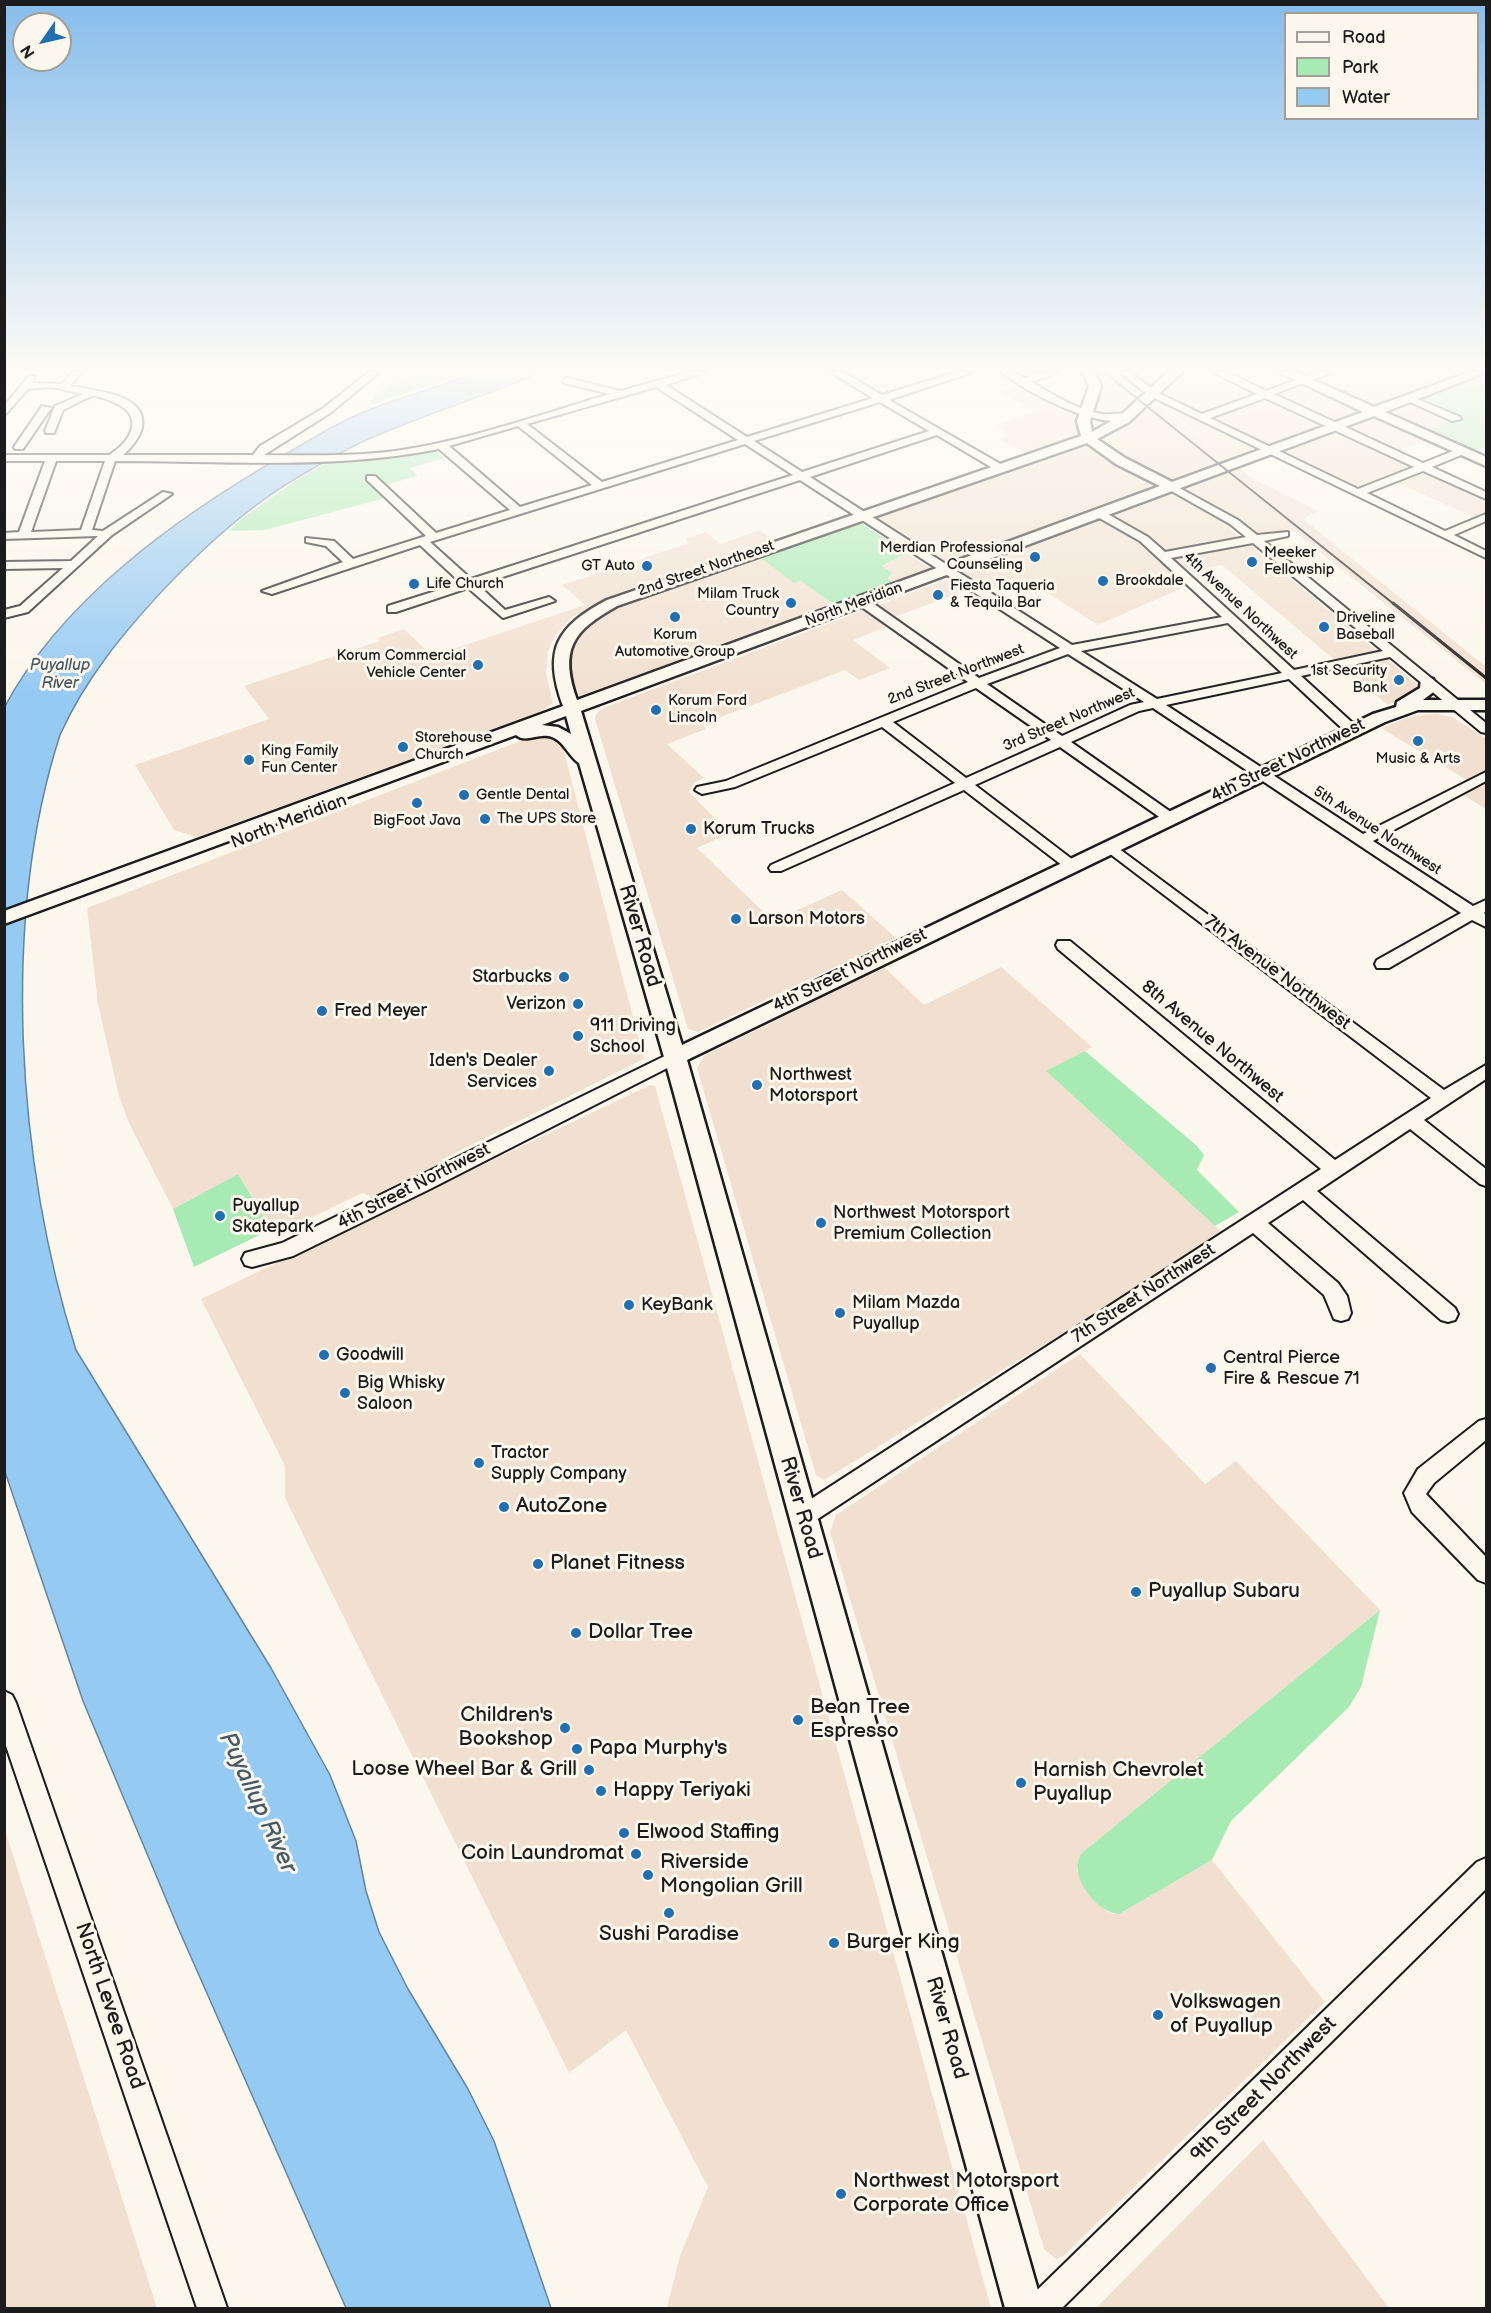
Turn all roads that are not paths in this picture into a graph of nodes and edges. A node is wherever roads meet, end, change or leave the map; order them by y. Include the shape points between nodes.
1 (44, 480) edge
2 (104, 480) edge
3 (373, 480) edge
4 (482, 480) edge
5 (592, 480) edge
6 (616, 480) edge
7 (789, 480) edge
8 (807, 480) edge
9 (965, 480) edge
10 (1160, 480) edge
11 (1192, 480) edge
12 (1332, 480) edge
13 (1390, 480) edge
14 (1451, 480) edge
15 (599, 485) junction
16 (1173, 487) junction
17 (1358, 493) junction
18 (167, 494) dead end
19 (1486, 496) edge
20 (518, 511) junction
21 (1100, 514) junction
22 (863, 515) junction
23 (1486, 517) edge
24 (86, 532) junction
25 (108, 533) junction
26 (1284, 534) dead end
27 (24, 535) junction
28 (1446, 535) junction
29 (4, 536) edge
30 (427, 539) junction
31 (1254, 539) junction
32 (310, 540) dead end
33 (39, 548) junction
34 (1486, 555) edge
35 (1162, 556) junction
36 (351, 563) junction
37 (71, 564) junction
38 (4, 566) edge
39 (947, 570) junction
40 (469, 584) junction
41 (268, 591) dead end
42 (549, 601) dead end
43 (863, 602) junction
44 (392, 609) dead end
45 (4, 614) edge
46 (1230, 619) junction
47 (1069, 649) junction
48 (1391, 653) junction
49 (1290, 674) junction
50 (561, 682) junction
51 (977, 682) junction
52 (1427, 682) junction
53 (608, 696) junction
54 (1154, 703) junction
55 (1455, 705) junction
56 (1486, 705) edge
57 (572, 709) junction
58 (1391, 712) junction
59 (883, 721) junction
60 (1486, 729) edge
61 (1352, 730) junction
62 (503, 740) junction
63 (1061, 741) junction
64 (590, 770) junction
65 (1261, 775) junction
66 (1486, 776) edge
67 (965, 784) junction
68 (702, 790) dead end
69 (1170, 818) junction
70 (1362, 841) junction
71 (1110, 847) junction
72 (1072, 866) junction
73 (776, 868) dead end
74 (1480, 909) edge
75 (4, 918) edge
76 (1486, 922) edge
77 (4, 931) edge
78 (1064, 945) dead end
79 (1383, 964) dead end
80 (675, 1057) junction
81 (1486, 1071) edge
82 (1444, 1099) junction
83 (1411, 1120) junction
84 (1335, 1170) junction
85 (1486, 1179) edge
86 (1304, 1190) junction
87 (1254, 1222) junction
88 (252, 1259) dead end
89 (1341, 1313) dead end
90 (1448, 1314) dead end
91 (1486, 1428) edge
92 (802, 1517) junction
93 (1486, 1572) edge
94 (4, 1703) edge
95 (1486, 1870) edge
96 (212, 2308) edge
97 (1024, 2308) edge
98 (1041, 2308) edge

1 - 27 street
2 - 24 street
3 - 30 street
4 - 20 street
5 - 15 street
6 - 15 street
7 - 40 street
8 - 22 street, 5th Avenue Northwest
9 - 22 main road, 2nd Street Northeast
10 - 16 main road
11 - 16 main road, North Meridian
12 - 17 street
13 - 17 street
14 - 19 street
15 - 20 street
16 - 21 main road, North Meridian
16 - 31 street via 1219,512
17 - 28 street
18 - 25 street
20 - 30 street
21 - 35 street, 4th Avenue Northwest via 1144,539
21 - 39 main road, North Meridian
22 - 39 street, 5th Avenue Northwest
22 - 50 main road, 2nd Street Northeast via 603,607 566,640 559,665
23 - 28 street
24 - 25 street
24 - 33 street
25 - 37 street
26 - 31 street
27 - 29 street
27 - 33 street
28 - 34 street
30 - 36 street
30 - 40 street
31 - 35 street
31 - 48 street
32 - 36 street via 330,543
33 - 37 street
33 - 38 street
35 - 46 street, 4th Avenue Northwest
36 - 41 street
37 - 45 street via 24,609
39 - 43 main road, North Meridian
39 - 47 street, 5th Avenue Northwest
40 - 42 street via 503,614
40 - 44 street
43 - 51 street
43 - 53 main road, North Meridian
46 - 47 street, 2nd Street Northwest
46 - 49 street, 4th Avenue Northwest
47 - 51 street, 2nd Street Northwest
47 - 54 street, 5th Avenue Northwest
48 - 49 street, 3rd Street Northwest
48 - 52 street
49 - 54 street, 3rd Street Northwest
49 - 61 street, 4th Avenue Northwest
50 - 53 main road via 580,701
50 - 57 main road, 2nd Street Northeast
51 - 59 street, 2nd Street Northwest
51 - 63 street
52 - 55 street
52 - 58 main road via 1429,687 1424,693
53 - 57 main road, North Meridian
54 - 63 street, 3rd Street Northwest via 1128,710
54 - 65 street, 5th Avenue Northwest
55 - 56 main road, 4th Street Northwest
55 - 58 main road, 4th Street Northwest via 1416,705
55 - 60 street
57 - 62 main road, North Meridian
57 - 64 main road, River Road
57 - 75 main road, North Meridian
58 - 61 main road, 4th Street Northwest
59 - 67 street
59 - 68 street, 2nd Street Northwest via 730,784
61 - 65 main road, 4th Street Northwest
62 - 64 main road via 542,729 554,730 572,744
62 - 77 main road, North Meridian
63 - 67 street, 3rd Street Northwest
63 - 69 street
64 - 80 main road, River Road
65 - 69 main road, 4th Street Northwest
65 - 70 street, 5th Avenue Northwest
66 - 70 street
67 - 72 street
67 - 73 street, 3rd Street Northwest
69 - 71 main road, 4th Street Northwest
70 - 74 street, 5th Avenue Northwest
71 - 72 main road, 4th Street Northwest
71 - 82 street, 7th Avenue Northwest
72 - 80 main road, 4th Street Northwest
74 - 76 street, 5th Avenue Northwest
74 - 79 street
78 - 84 street, 8th Avenue Northwest
80 - 88 street, 4th Street Northwest via 286,1250
80 - 92 main road, River Road
81 - 82 street, 7th Street Northwest
82 - 83 street, 7th Street Northwest
83 - 84 street, 7th Street Northwest
83 - 85 street
84 - 86 street, 7th Street Northwest
86 - 87 street, 7th Street Northwest
86 - 90 street
87 - 89 street via 1337,1296
87 - 92 street, 7th Street Northwest
91 - 93 street via 1426,1476 1415,1493 1420,1505
92 - 97 main road, River Road
94 - 96 street, North Levee Road
95 - 98 street, 9th Street Northwest

